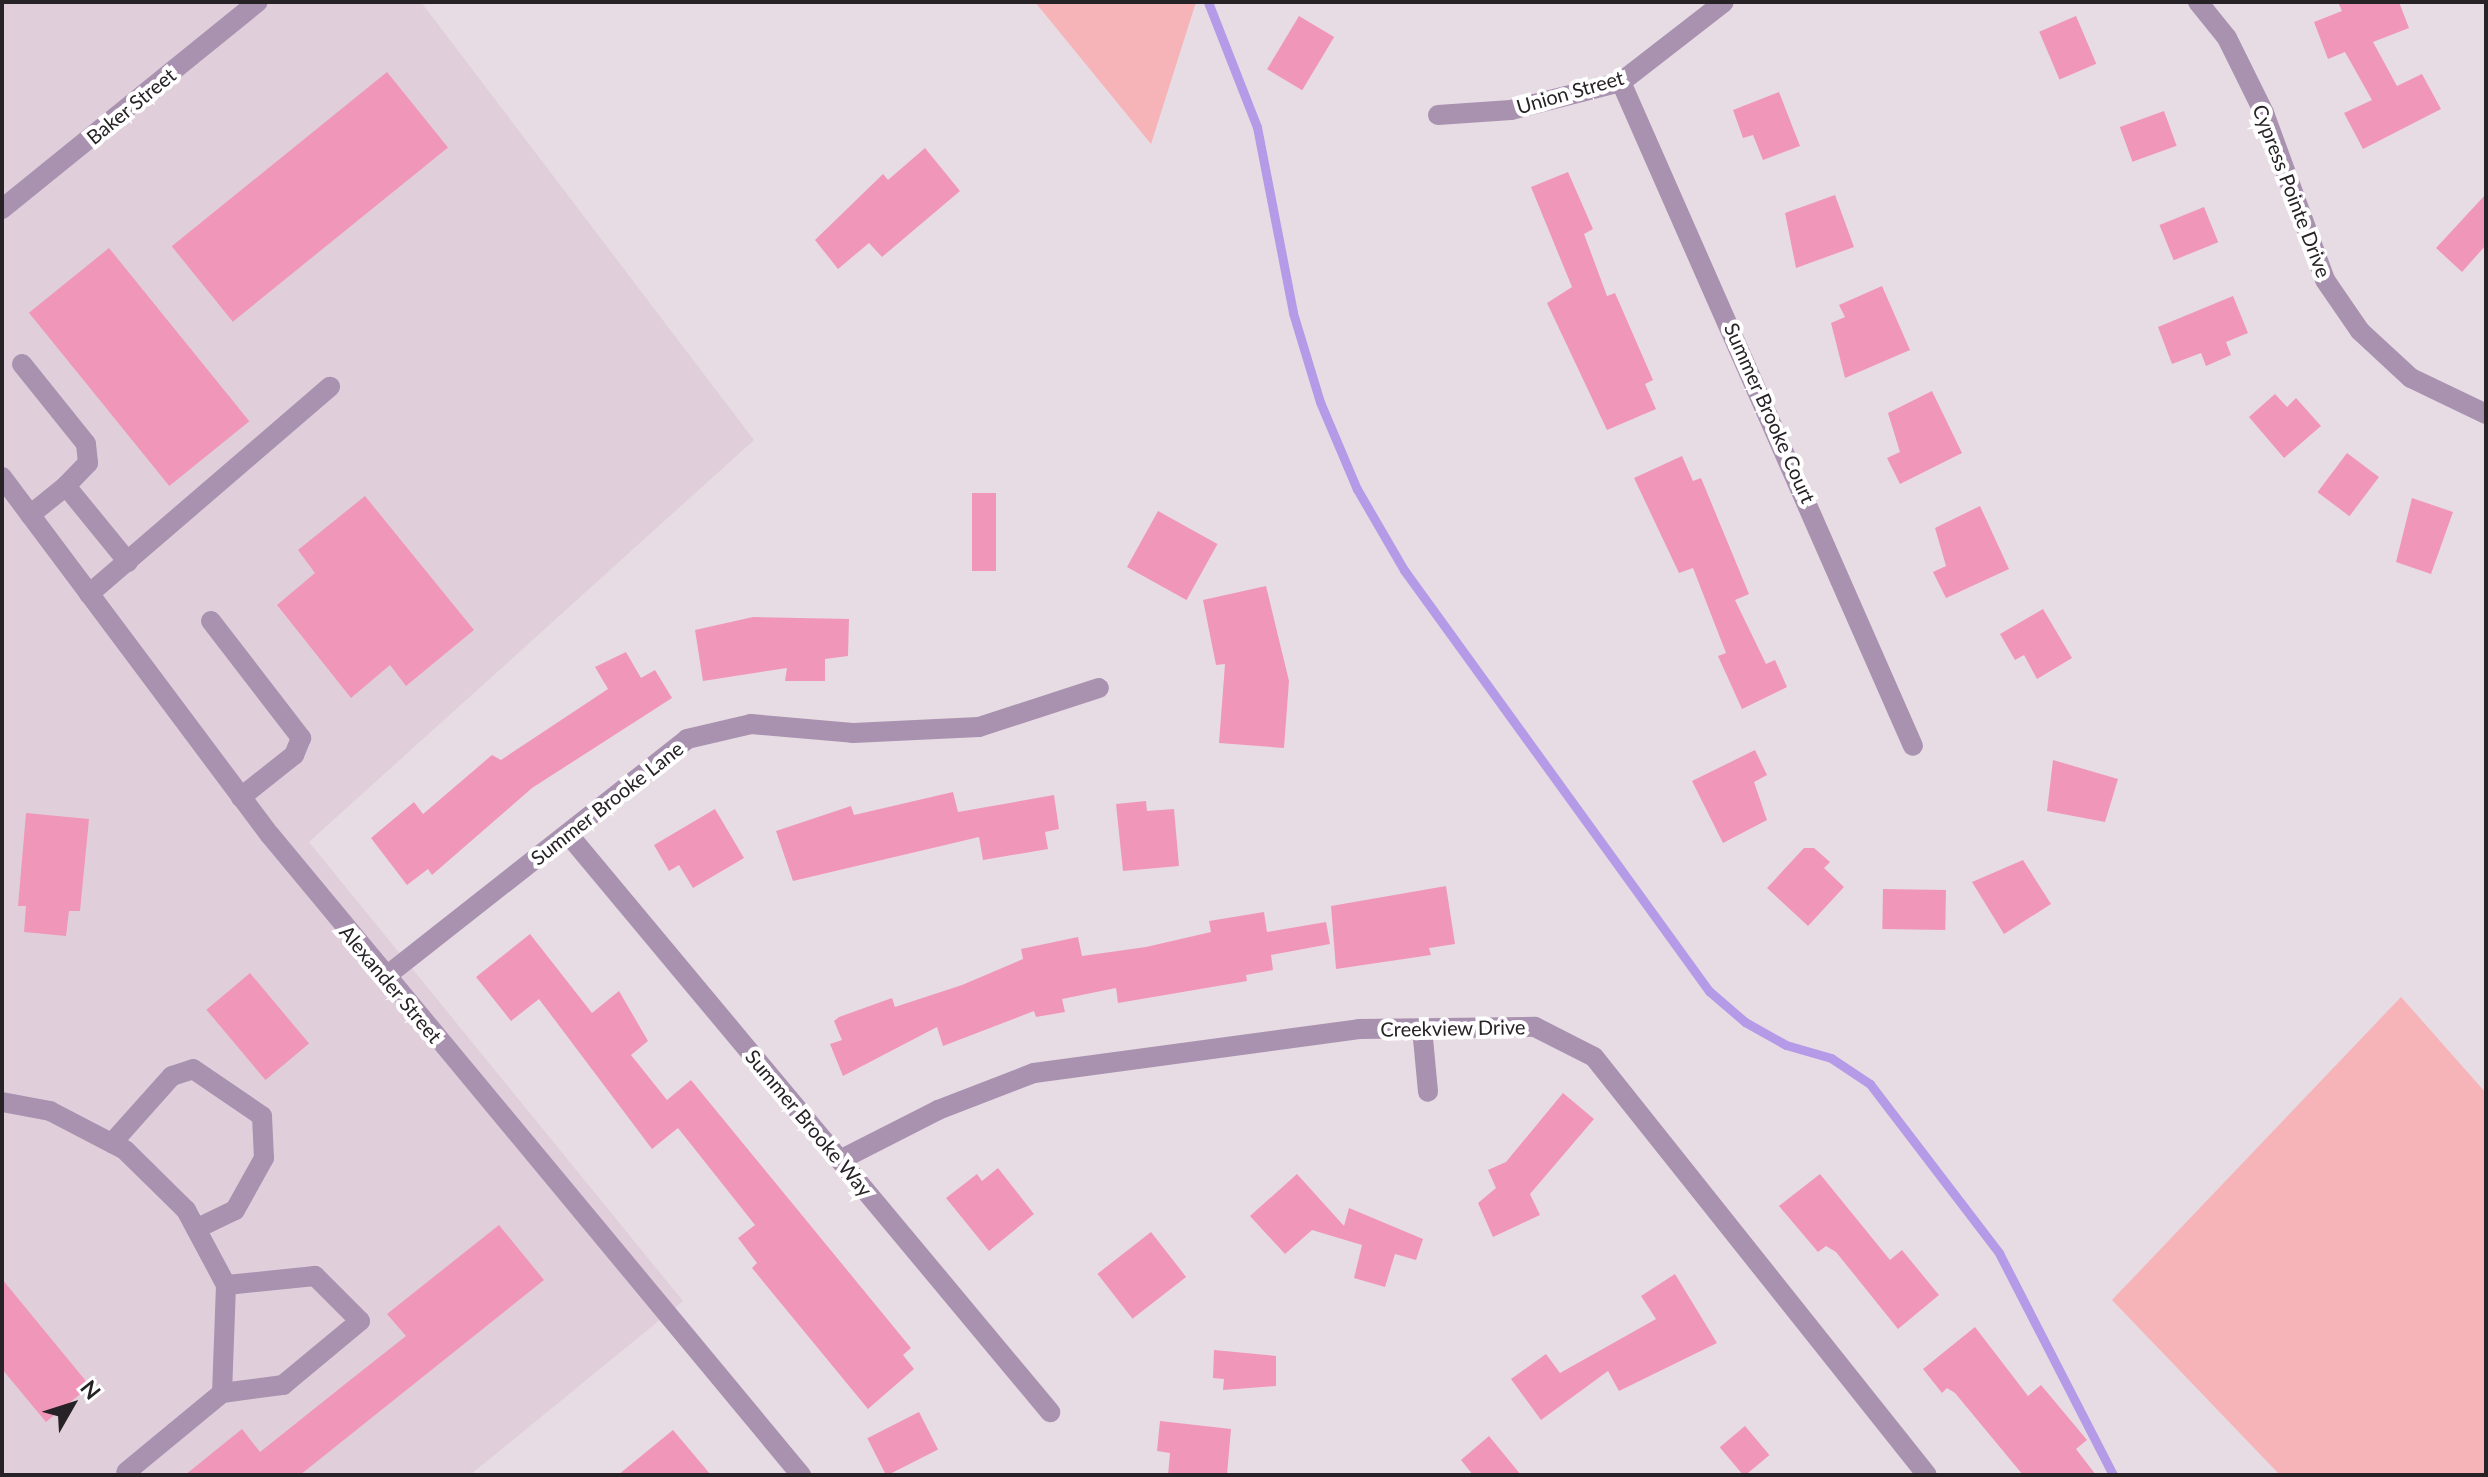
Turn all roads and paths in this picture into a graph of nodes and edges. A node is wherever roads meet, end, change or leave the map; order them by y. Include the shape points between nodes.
1 (258, 2) edge
2 (1724, 2) edge
3 (2198, 2) edge
4 (1621, 82) junction
5 (1438, 115) dead end
6 (2, 209) edge
7 (22, 364) dead end
8 (330, 387) dead end
9 (2486, 414) edge
10 (2, 477) edge
11 (66, 486) junction
12 (30, 515) junction
13 (128, 562) junction
14 (89, 594) junction
15 (211, 621) dead end
16 (1099, 688) dead end
17 (1913, 746) dead end
18 (241, 797) junction
19 (568, 834) junction
20 (385, 977) junction
21 (1422, 1028) junction
22 (1428, 1092) dead end
23 (2, 1102) edge
24 (112, 1143) junction
25 (840, 1160) junction
26 (196, 1229) junction
27 (226, 1285) junction
28 (222, 1393) junction
29 (1050, 1412) dead end
30 (126, 1472) dead end
31 (801, 1475) edge
32 (1927, 1475) edge

1 - 6 street, Baker Street
2 - 4 street, Union Street
3 - 9 street, Cypress Pointe Drive via 2240,63 2325,280 2360,331 2411,378
4 - 5 street, Union Street via 1511,110
4 - 17 street, Summer Brooke Court
7 - 11 street via 86,444 88,463
8 - 13 street
10 - 12 street, Alexander Street
11 - 12 street
11 - 13 street
12 - 14 street, Alexander Street
13 - 14 street
14 - 18 street, Alexander Street
15 - 18 street via 301,738 294,755
16 - 19 street, Summer Brooke Lane via 979,727 853,733 751,724 687,739
18 - 20 street, Alexander Street
19 - 20 street, Summer Brooke Lane
19 - 25 street, Summer Brooke Way
20 - 31 street, Alexander Street
21 - 22 street
21 - 25 street, Creekview Drive via 1359,1029 1034,1073 938,1110
21 - 32 street, Creekview Drive via 1535,1027 1594,1057
23 - 24 street via 50,1111
24 - 26 street via 186,1210
24 - 26 street via 172,1076 193,1069 262,1116 264,1158 235,1210
25 - 29 street, Summer Brooke Way
26 - 27 street
27 - 28 street
27 - 28 street via 315,1276 360,1321 283,1385
28 - 30 street

